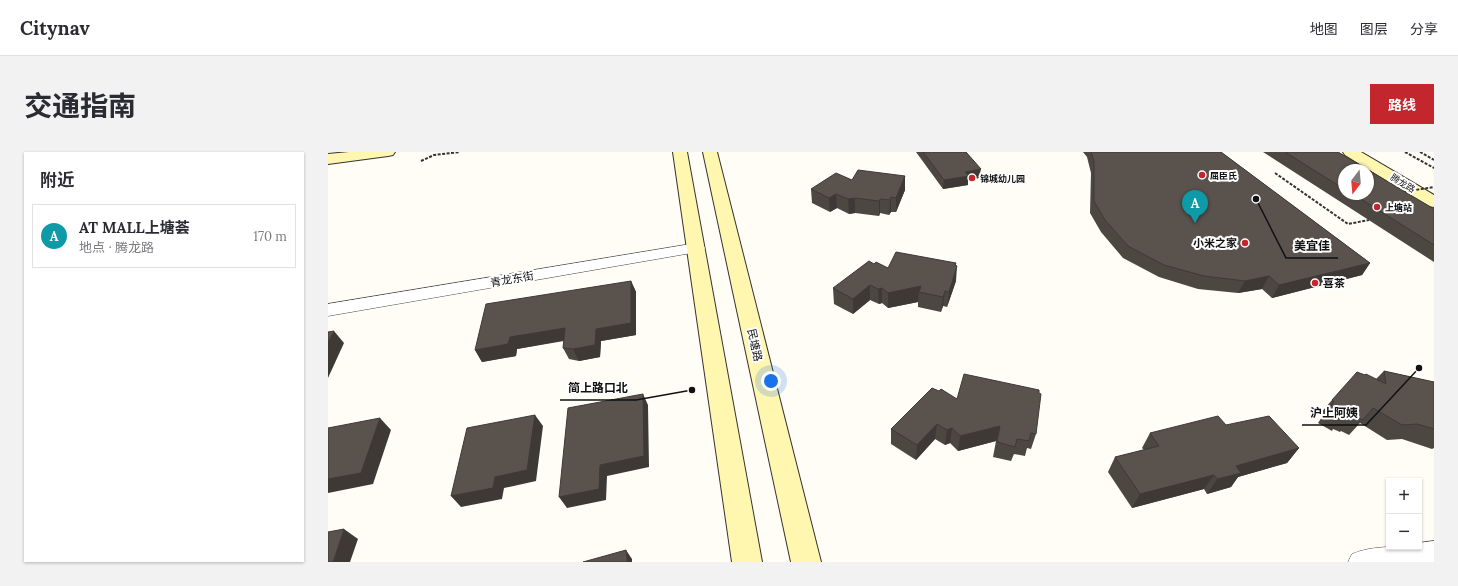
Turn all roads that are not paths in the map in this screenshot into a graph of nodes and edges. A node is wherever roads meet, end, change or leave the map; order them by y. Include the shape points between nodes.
1 (328, 152) edge
2 (332, 152) edge
3 (388, 152) edge
4 (710, 152) edge
5 (1350, 152) edge
6 (1369, 152) edge
7 (680, 153) edge
8 (328, 159) edge
9 (1434, 188) edge
10 (1434, 202) edge
11 (697, 248) junction
12 (328, 310) edge
13 (1434, 553) edge
14 (747, 562) edge
15 (806, 562) edge
16 (1361, 562) edge

1 - 2 main road
3 - 8 main road
4 - 15 main road, 民塘路
5 - 10 main road, 腾龙路
6 - 9 main road, 腾龙路
7 - 11 main road
11 - 12 street, 青龙东街
11 - 14 main road
13 - 16 street

